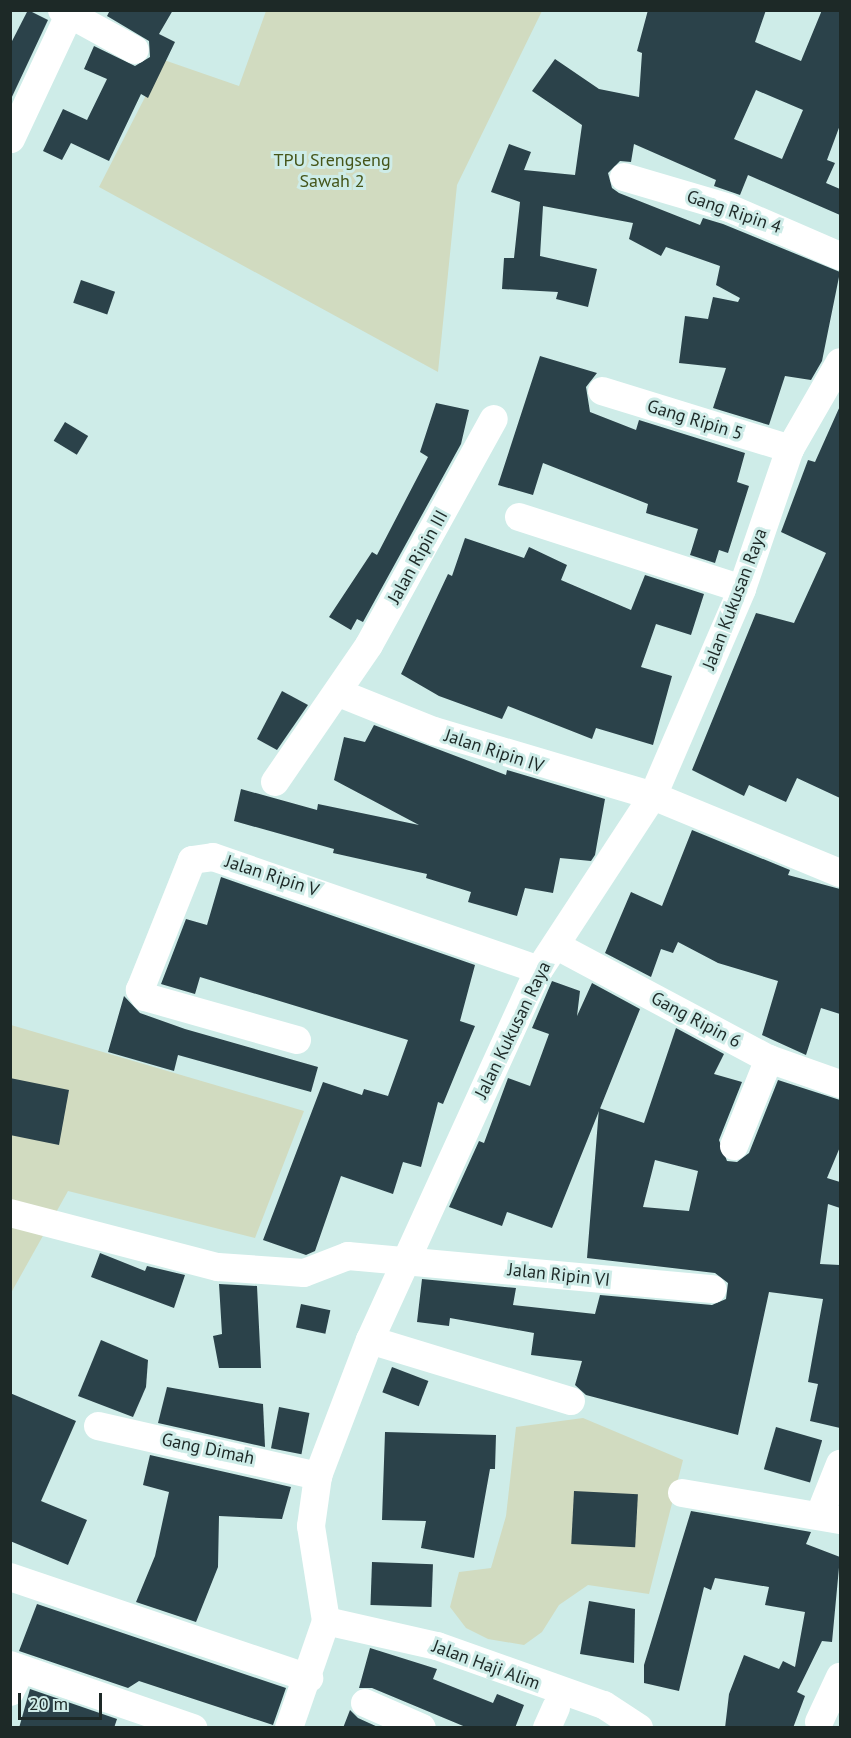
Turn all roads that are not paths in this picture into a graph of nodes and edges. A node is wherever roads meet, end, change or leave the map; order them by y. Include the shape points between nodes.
1 (65, 13) edge
2 (135, 50) dead end
3 (12, 139) edge
4 (624, 177) dead end
5 (840, 256) edge
6 (840, 362) edge
7 (602, 391) dead end
8 (494, 419) dead end
9 (790, 449) junction
10 (519, 516) dead end
11 (742, 589) junction
12 (339, 693) junction
13 (275, 782) dead end
14 (654, 796) junction
15 (840, 873) edge
16 (557, 946) junction
17 (539, 970) junction
18 (297, 1040) dead end
19 (769, 1059) junction
20 (840, 1084) edge
21 (734, 1146) dead end
22 (10, 1213) edge
23 (404, 1262) junction
24 (713, 1289) dead end
25 (370, 1340) junction
26 (571, 1401) dead end
27 (98, 1426) dead end
28 (840, 1464) edge
29 (318, 1476) junction
30 (682, 1493) dead end
31 (830, 1517) edge
32 (10, 1577) edge
33 (326, 1621) junction
34 (14, 1675) edge
35 (840, 1677) edge
36 (309, 1678) junction
37 (365, 1703) dead end
38 (819, 1722) dead end
39 (193, 1728) edge
40 (289, 1728) edge
41 (422, 1728) edge
42 (639, 1728) edge

1 - 2 street
1 - 3 street
4 - 5 street, Gang Ripin 4 via 729,208
6 - 9 street, Jalan Kukusan Raya
7 - 9 street, Gang Ripin 5
8 - 12 street, Jalan Ripin III
9 - 11 street, Jalan Kukusan Raya
10 - 11 street
11 - 14 street, Jalan Kukusan Raya
12 - 13 street, Jalan Ripin III
12 - 14 street, Jalan Ripin IV via 434,731
14 - 15 street, Jalan Ripin IV
14 - 16 street, Jalan Kukusan Raya
16 - 17 street, Jalan Kukusan Raya
16 - 19 street, Gang Ripin 6
17 - 18 street, Jalan Ripin V via 213,857 192,861 140,990 145,997
17 - 23 street, Jalan Kukusan Raya
19 - 20 street, Gang Ripin 6
19 - 21 street
22 - 23 street, Jalan Ripin VI via 218,1267 304,1273 348,1256
23 - 24 street, Jalan Ripin VI
23 - 25 street, Jalan Kukusan Raya
25 - 26 street
25 - 29 street, Jalan Kukusan Raya
27 - 29 street, Gang Dimah
28 - 31 street
29 - 33 street, Jalan Kukusan Raya via 311,1526
30 - 31 street
32 - 36 street via 165,1625
33 - 36 street, Jalan Kukusan Raya
33 - 42 street, Jalan Haji Alim via 437,1646 604,1705
34 - 39 street
35 - 38 street
36 - 40 street, Jalan Kukusan Raya
37 - 41 street

